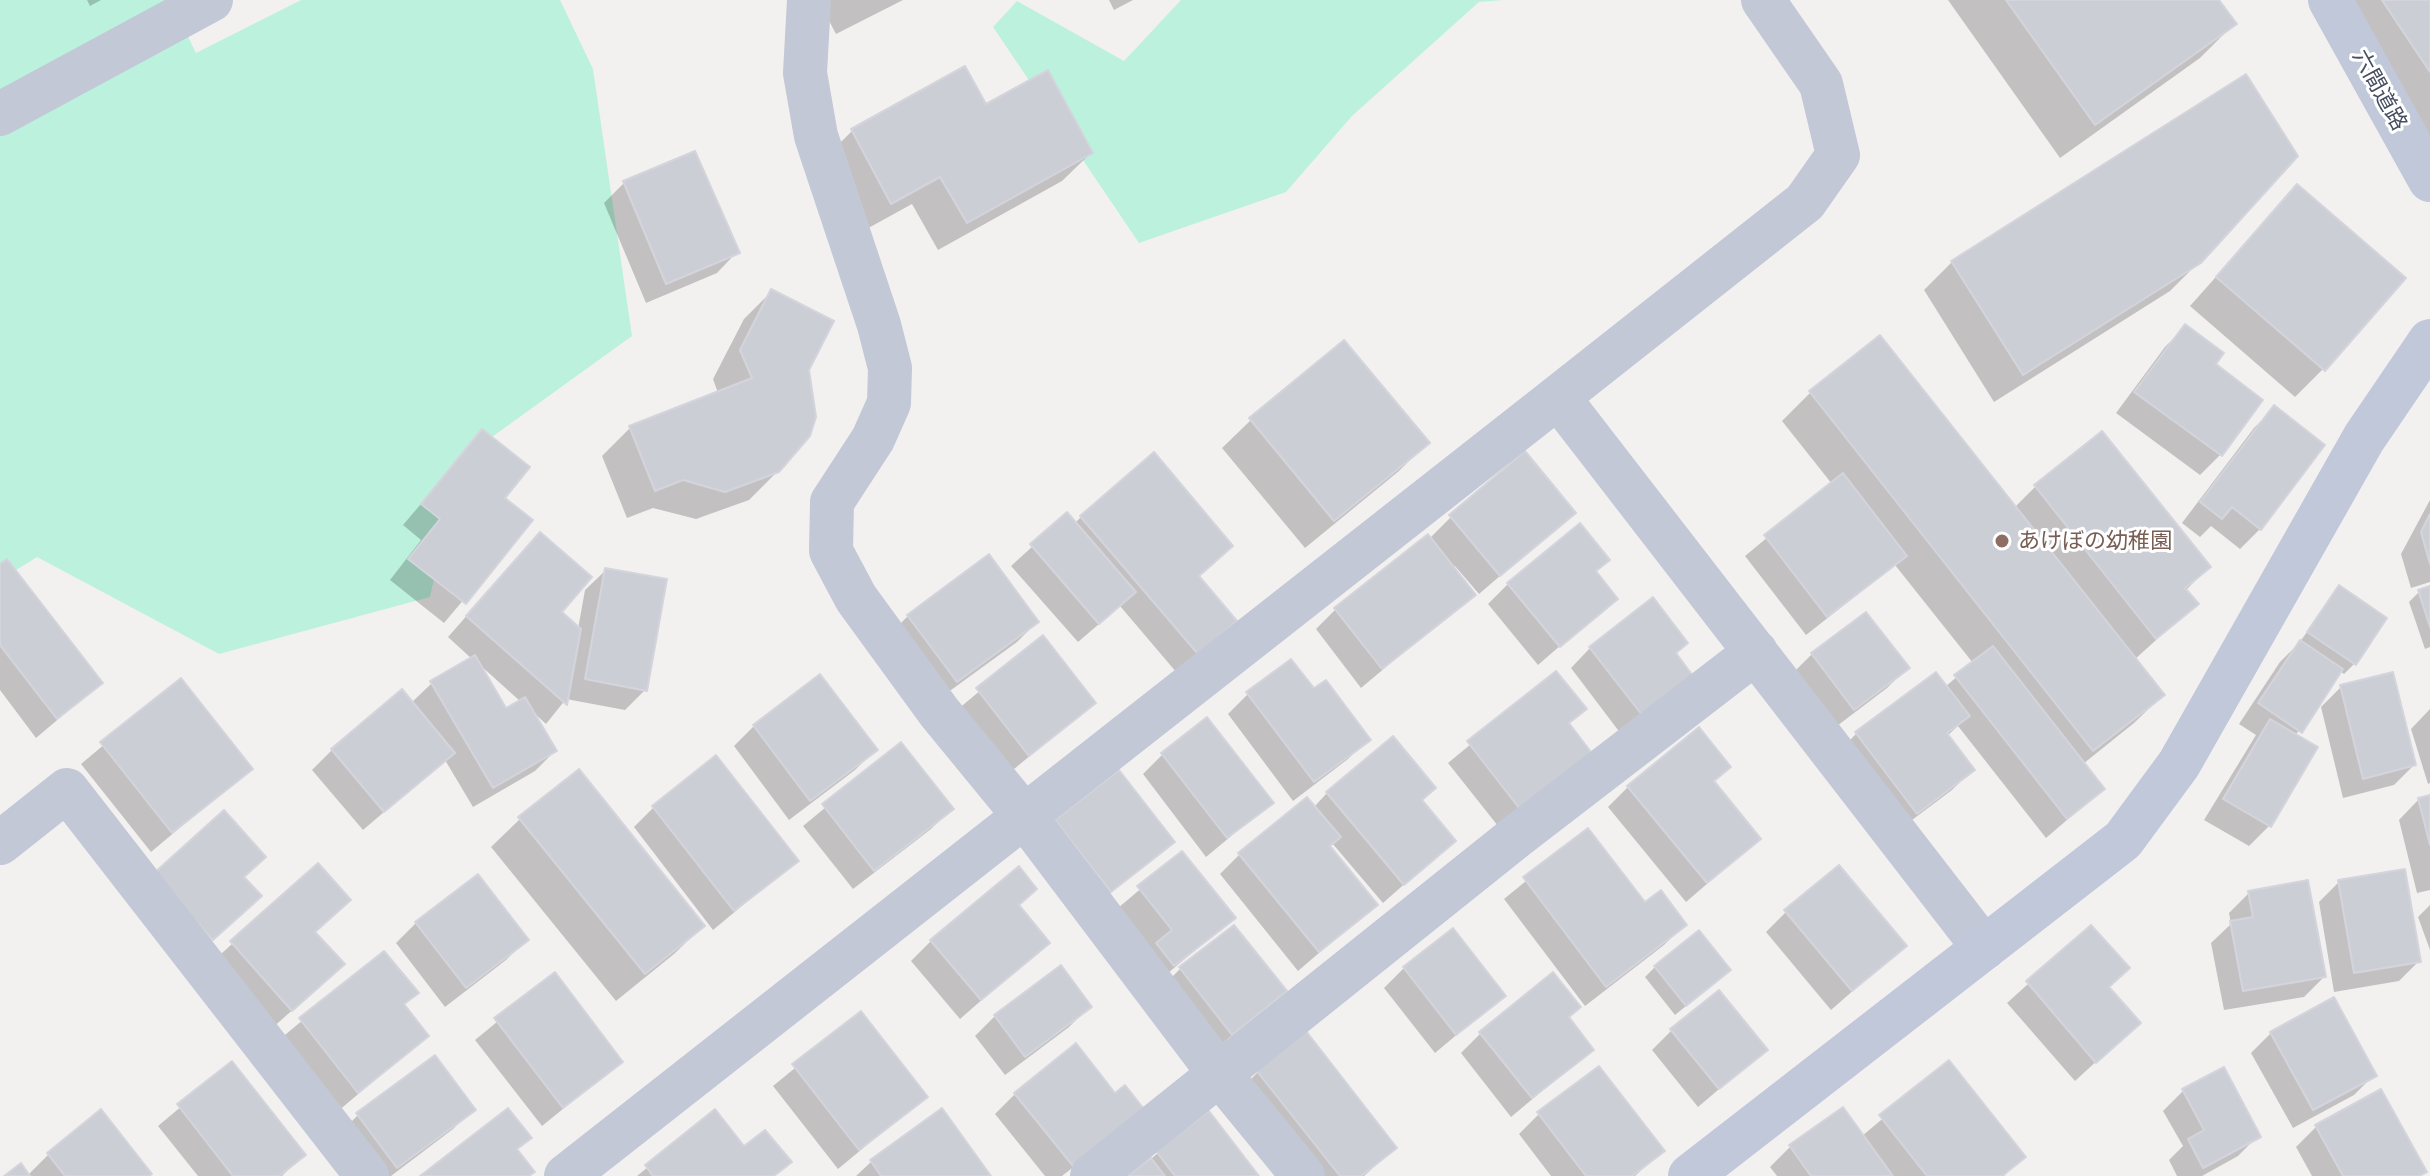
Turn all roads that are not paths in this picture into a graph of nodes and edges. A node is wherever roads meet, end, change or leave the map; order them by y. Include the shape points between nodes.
1 (211, 0) edge
2 (809, 0) edge
3 (1763, 0) edge
4 (2330, 0) edge
5 (0, 114) edge
6 (2430, 180) edge
7 (2430, 341) edge
8 (1558, 397) junction
9 (1756, 652) junction
10 (1026, 818) junction
11 (0, 843) edge
12 (1984, 948) junction
13 (1221, 1076) junction
14 (367, 1176) edge
15 (566, 1176) edge
16 (1092, 1176) edge
17 (1303, 1176) edge
18 (1690, 1176) edge

1 - 5 street
2 - 10 street via 805,73 816,136 890,368 889,403 873,439 832,502 831,551 856,598 902,661
3 - 8 street via 1821,84 1838,155 1805,202
4 - 6 street, 六間道路
7 - 12 street via 2364,438 2179,764 2123,840
8 - 9 street
8 - 10 street
9 - 12 street
9 - 13 street via 1517,836
10 - 13 street
10 - 15 street
11 - 14 street via 67,790
12 - 18 street
13 - 16 street
13 - 17 street

